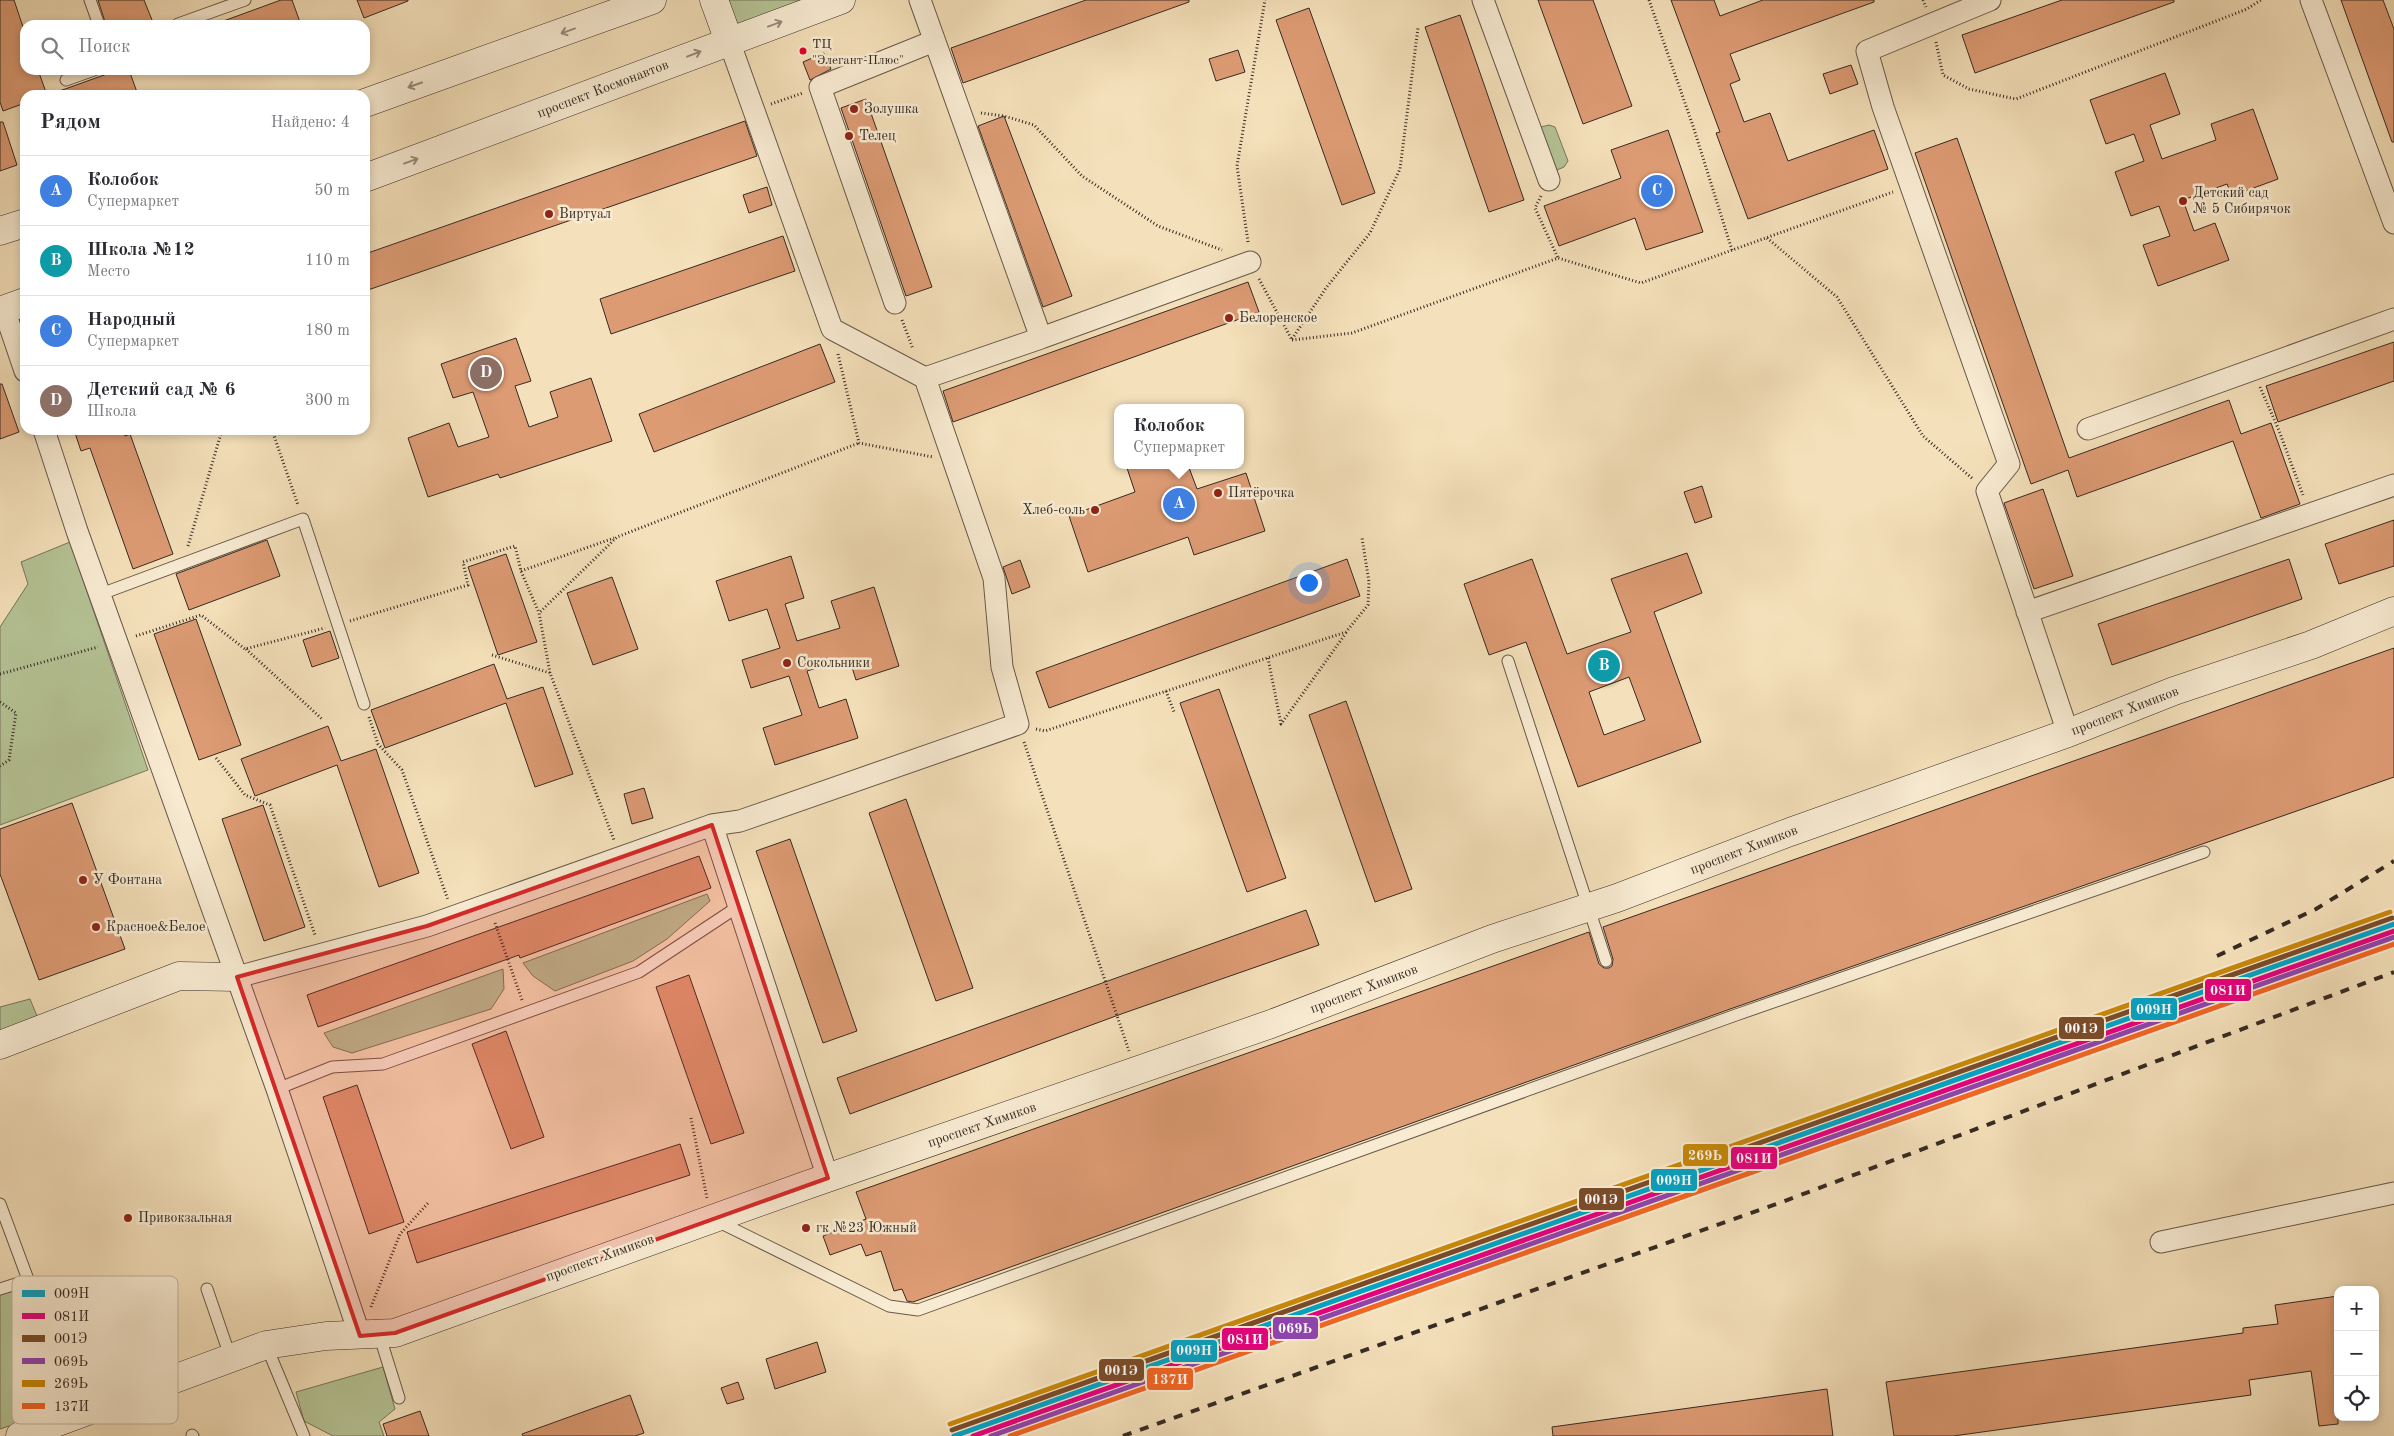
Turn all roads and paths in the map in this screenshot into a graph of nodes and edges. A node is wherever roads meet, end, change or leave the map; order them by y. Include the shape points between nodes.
1 (90, 0) edge
2 (245, 0) edge
3 (652, 0) edge
4 (714, 0) edge
5 (841, 0) edge
6 (920, 0) edge
7 (1265, 0) edge
8 (1483, 0) edge
9 (1649, 0) edge
10 (1990, 0) edge
11 (2261, 0) edge
12 (2311, 0) edge
13 (611, 7) edge
14 (97, 20) edge
15 (189, 20) edge
16 (1932, 24) junction
17 (1418, 28) dead end
18 (729, 41) junction
19 (934, 41) junction
20 (80, 75) edge
21 (66, 80) dead end
22 (820, 87) junction
23 (370, 101) edge
24 (958, 109) junction
25 (754, 110) junction
26 (370, 176) edge
27 (1549, 180) joint
28 (1912, 186) junction
29 (2389, 197) edge
30 (2394, 222) edge
31 (20, 224) edge
32 (0, 231) edge
33 (1766, 238) junction
34 (1732, 250) junction
35 (1558, 258) junction
36 (1250, 262) junction
37 (895, 303) joint
38 (7, 305) edge
39 (2394, 319) edge
40 (832, 329) junction
41 (1041, 338) junction
42 (1292, 340) junction
43 (20, 353) edge
44 (2253, 370) junction
45 (924, 378) junction
46 (2088, 429) dead end
47 (46, 435) edge
48 (221, 435) edge
49 (274, 435) edge
50 (859, 443) junction
51 (953, 461) junction
52 (2394, 485) edge
53 (1988, 491) junction
54 (2310, 515) junction
55 (304, 520) junction
56 (617, 537) junction
57 (1362, 538) dead end
58 (183, 564) junction
59 (521, 571) junction
60 (100, 594) junction
61 (2394, 611) edge
62 (2027, 612) junction
63 (539, 613) junction
64 (338, 625) junction
65 (1346, 632) junction
66 (118, 642) junction
67 (245, 649) junction
68 (492, 655) dead end
69 (1268, 658) junction
70 (1508, 661) dead end
71 (550, 673) junction
72 (0, 674) edge
73 (1166, 691) junction
74 (0, 702) edge
75 (364, 704) joint
76 (1174, 712) dead end
77 (322, 719) dead end
78 (1018, 724) junction
79 (2068, 733) junction
80 (216, 758) dead end
81 (0, 766) edge
82 (712, 825) junction
83 (2204, 852) dead end
84 (621, 857) junction
85 (488, 905) junction
86 (738, 906) junction
87 (1588, 908) junction
88 (454, 917) junction
89 (322, 955) junction
90 (1606, 960) dead end
91 (237, 977) junction
92 (526, 1012) junction
93 (0, 1045) edge
94 (1136, 1071) junction
95 (277, 1089) junction
96 (691, 1118) dead end
97 (828, 1178) junction
98 (2394, 1193) edge
99 (429, 1202) dead end
100 (0, 1204) edge
101 (711, 1218) junction
102 (2161, 1242) dead end
103 (27, 1276) edge
104 (207, 1289) dead end
105 (369, 1335) junction
106 (266, 1346) junction
107 (231, 1359) junction
108 (178, 1378) edge
109 (399, 1398) dead end
110 (52, 1424) edge
111 (20, 1436) edge
112 (304, 1436) edge

1 - 14 lane
2 - 15 lane
3 - 13 street
4 - 18 street
18 -> 5 street, проспект Космонавтов
6 - 19 street
7 - 36 path via 1237,166
8 - 27 street
9 - 34 path
10 - 16 street
11 - 16 path via 2247,9 2016,99 1969,89 1943,75
12 - 29 street
13 -> 23 street
16 - 28 street via 1867,51 1883,107
17 - 42 path via 1400,169 1370,233 1326,288
18 - 25 street
26 -> 18 street, проспект Космонавтов
19 - 22 street
19 - 24 street
20 - 21 lane
22 - 25 path
22 - 37 street
24 - 36 path via 1004,116 1034,125 1082,176 1158,226
24 - 41 street
25 - 40 street
27 - 35 path via 1535,208
28 - 33 path
28 - 53 street via 2009,464
29 - 30 street
31 - 32 street
33 - 34 path
33 - 53 path via 1837,297 1923,436
34 - 35 path via 1641,282
35 - 42 path via 1352,333
36 - 41 street
36 - 42 path
37 - 45 path
38 - 43 street
39 - 44 street
40 - 45 street
40 - 50 path
41 - 45 street
44 - 46 street
44 - 54 path
45 - 51 street
47 - 60 street
48 - 58 path
49 - 55 path
50 - 51 path
50 - 56 path
51 - 78 street via 994,578 1002,667
52 - 54 street
53 - 62 street
54 - 62 street
55 - 58 lane
55 - 64 lane
56 - 59 path
56 - 63 path
57 - 65 path via 1369,582 1368,605
58 - 60 lane
59 - 63 path
59 - 64 path via 515,546 463,562 468,585
60 - 66 street
61 - 79 street, проспект Химиков via 2311,645 2174,691
62 - 79 street
63 - 71 path
64 - 67 path
64 - 75 lane
65 - 69 path
65 - 69 path via 1281,724
66 - 67 path via 201,615
66 - 72 path
66 - 91 street
67 - 77 path
68 - 71 path
69 - 73 path
70 - 87 lane
71 - 84 path
73 - 76 path
73 - 78 path via 1045,731
74 - 81 path via 16,713 8,760
75 - 88 path via 378,744 402,770
78 - 82 street via 740,821
78 - 94 path
79 - 87 street, проспект Химиков
80 - 89 path via 244,795 270,805
82 - 84 street
82 - 86 street
83 - 101 lane via 1736,1015 918,1310 889,1306
84 - 85 street
85 - 88 street
85 - 92 path
86 - 92 lane via 639,972
86 - 97 street
87 - 90 lane
87 - 94 street, проспект Химиков via 1492,939 1271,1024
88 - 89 street
89 - 91 street
91 - 93 street via 179,976
91 - 95 street
92 - 95 lane via 383,1064 332,1067
94 - 97 street, проспект Химиков
95 - 105 street
96 - 101 path
97 - 101 street, проспект Химиков
98 - 102 street
99 - 105 path via 400,1234
100 - 103 lane
101 - 105 street, проспект Химиков via 395,1334
104 - 107 lane
105 - 106 street, проспект Химиков via 326,1336
105 - 109 lane
106 - 107 street, проспект Химиков
106 - 112 lane
107 - 108 street, проспект Химиков
110 - 111 street, проспект Химиков

